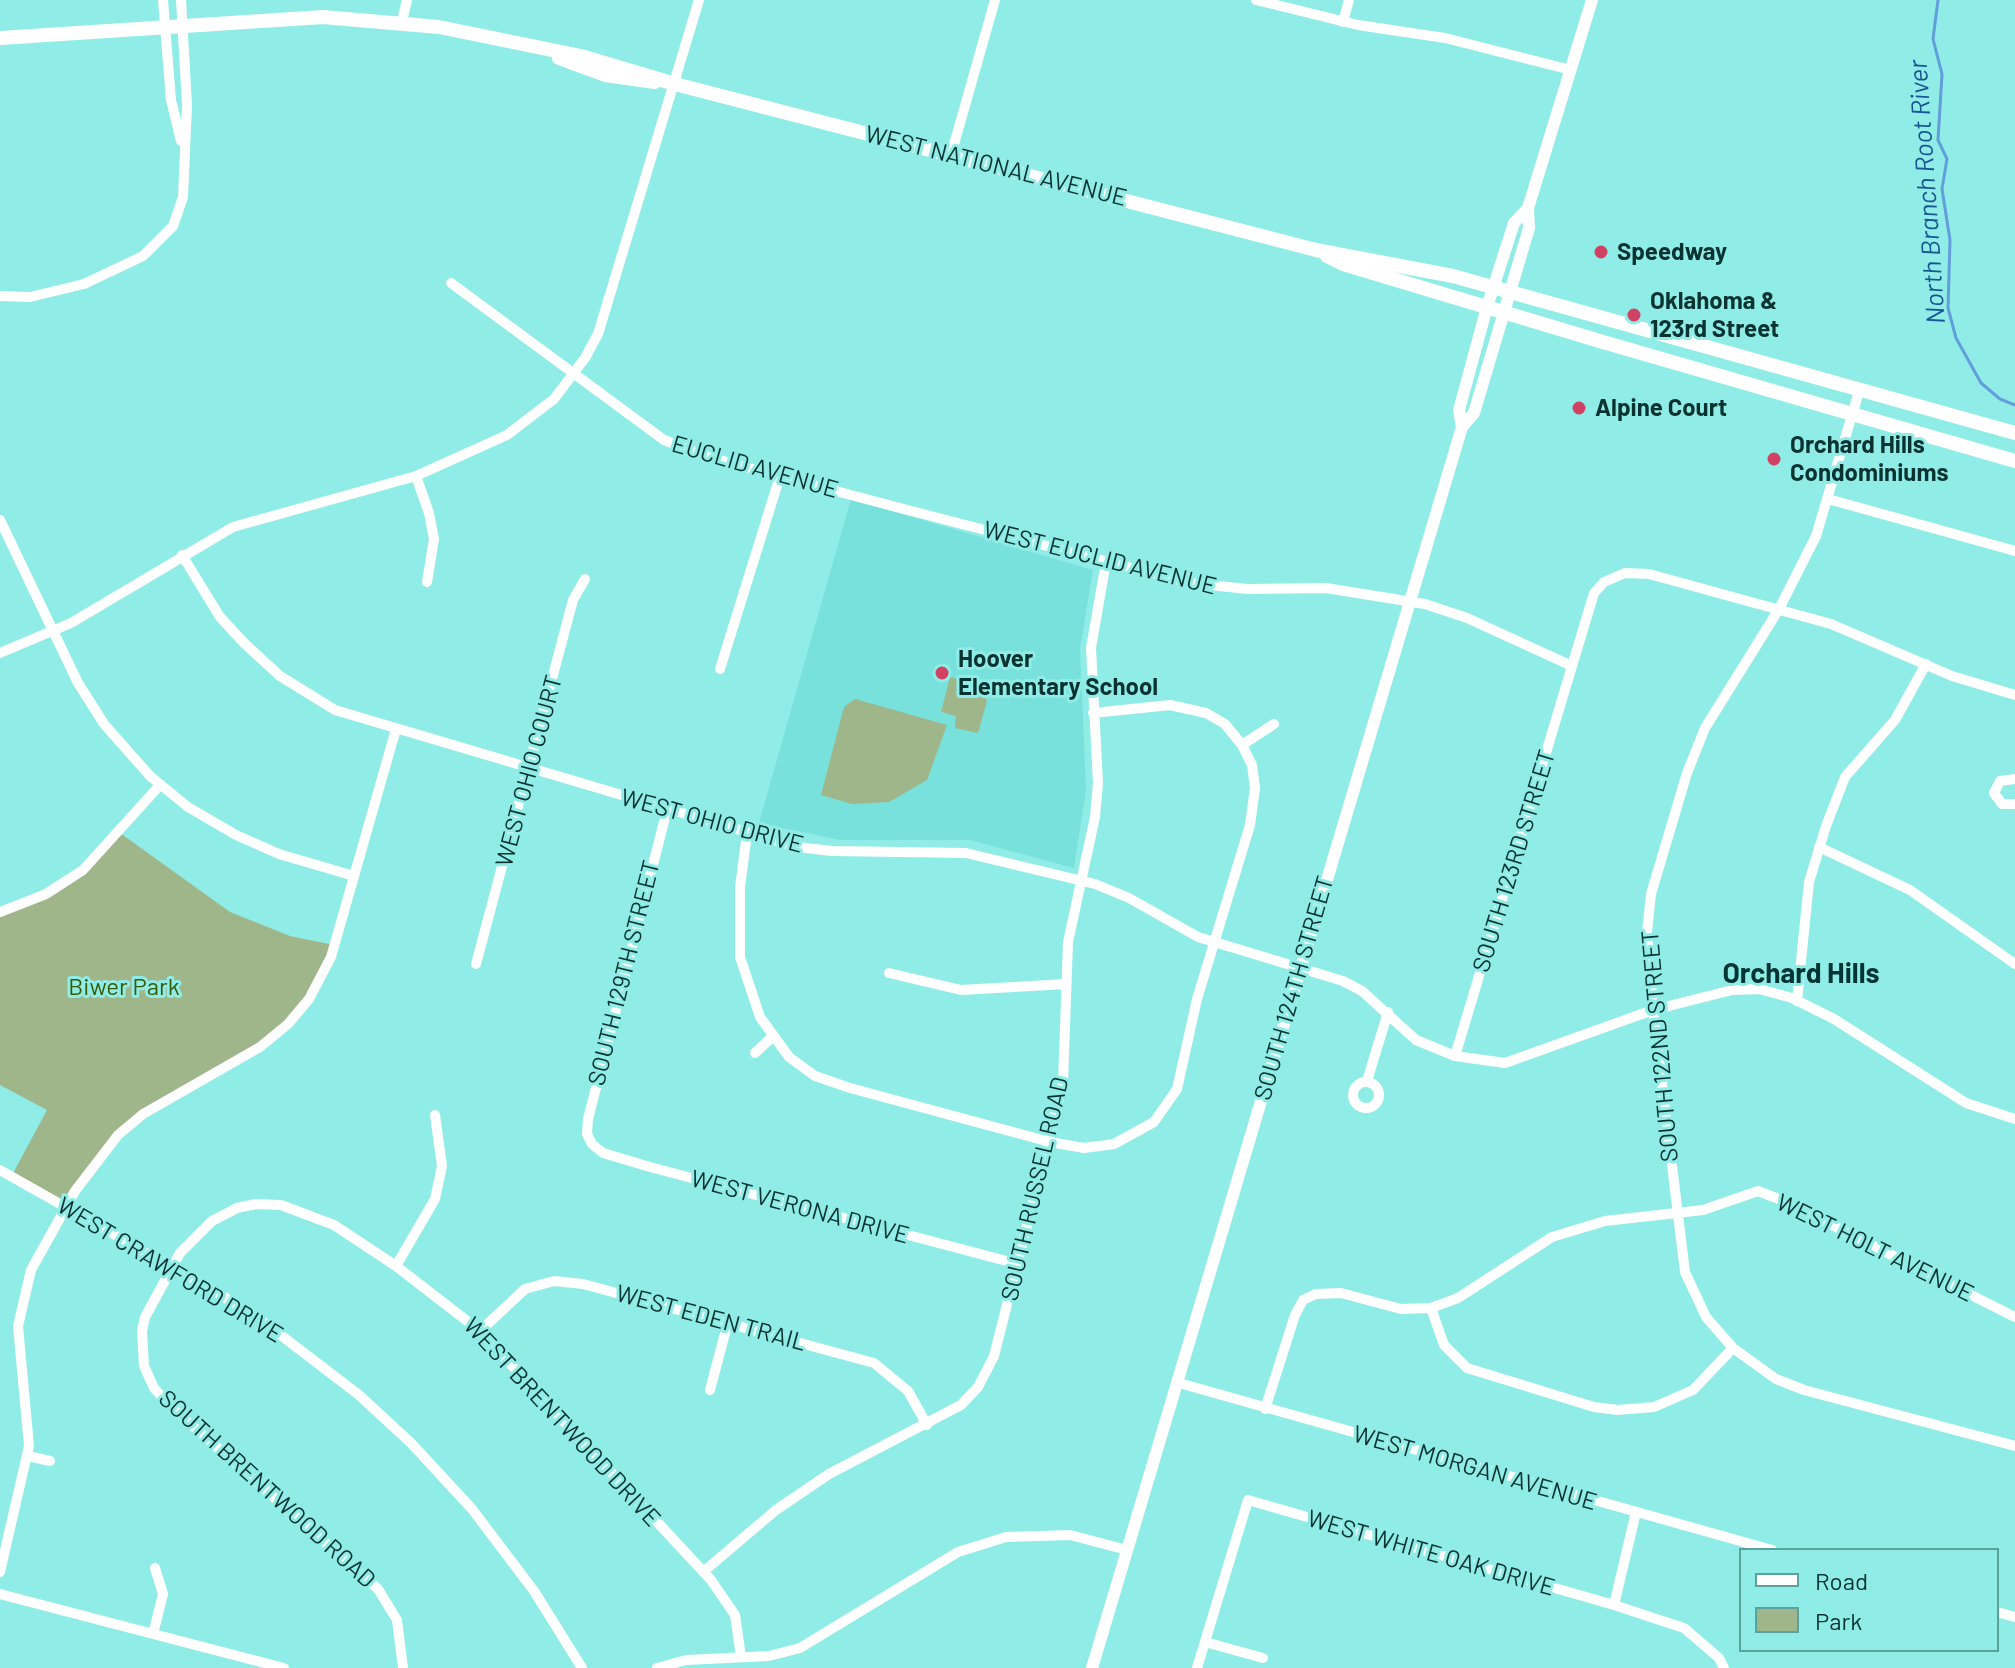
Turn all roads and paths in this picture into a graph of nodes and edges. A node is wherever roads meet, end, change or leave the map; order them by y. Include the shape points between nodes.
1 (163, 0) edge
2 (181, 0) edge
3 (407, 0) edge
4 (699, 0) edge
5 (995, 0) edge
6 (1256, 0) edge
7 (1349, 0) edge
8 (1592, 0) edge
9 (402, 21) junction
10 (1343, 22) junction
11 (183, 25) junction
12 (165, 26) junction
13 (0, 38) edge
14 (1571, 70) junction
15 (186, 82) junction
16 (170, 83) junction
17 (675, 84) junction
18 (183, 146) junction
19 (951, 155) junction
20 (1528, 208) junction
21 (1316, 250) junction
22 (451, 283) dead end
23 (1493, 287) junction
24 (1511, 292) junction
25 (0, 296) edge
26 (1487, 307) junction
27 (1505, 312) junction
28 (573, 376) junction
29 (1860, 388) junction
30 (1852, 415) junction
31 (1462, 427) junction
32 (2015, 433) edge
33 (2015, 461) edge
34 (416, 476) junction
35 (780, 476) junction
36 (1828, 499) junction
37 (908, 510) joint
38 (0, 520) edge
39 (2015, 551) edge
40 (182, 555) junction
41 (1106, 562) junction
42 (585, 579) dead end
43 (427, 582) dead end
44 (1409, 601) junction
45 (1779, 609) junction
46 (53, 631) junction
47 (0, 653) edge
48 (1926, 664) junction
49 (1572, 666) junction
50 (720, 669) dead end
51 (2015, 695) edge
52 (1093, 713) junction
53 (1274, 724) dead end
54 (396, 729) junction
55 (1242, 745) junction
56 (528, 768) junction
57 (2014, 777) edge
58 (160, 785) junction
59 (2015, 804) edge
60 (667, 810) junction
61 (747, 834) junction
62 (1819, 847) junction
63 (354, 876) junction
64 (1081, 880) junction
65 (0, 912) edge
66 (1214, 942) junction
67 (476, 964) dead end
68 (2015, 964) edge
69 (1301, 967) junction
70 (889, 973) dead end
71 (1066, 984) junction
72 (1797, 1001) junction
73 (1653, 1010) junction
74 (1388, 1012) junction
75 (772, 1037) junction
76 (755, 1053) dead end
77 (1455, 1056) junction
78 (1367, 1081) dead end
79 (435, 1115) dead end
80 (2015, 1119) edge
81 (589, 1138) joint
82 (1050, 1142) junction
83 (0, 1170) edge
84 (66, 1207) junction
85 (1675, 1213) junction
86 (1018, 1264) junction
87 (172, 1266) junction
88 (396, 1266) junction
89 (1431, 1308) junction
90 (2015, 1317) edge
91 (728, 1322) junction
92 (480, 1331) junction
93 (1733, 1348) junction
94 (1179, 1383) junction
95 (710, 1390) dead end
96 (1265, 1409) junction
97 (927, 1425) junction
98 (2015, 1446) edge
99 (28, 1456) junction
100 (50, 1461) dead end
101 (1636, 1512) junction
102 (1127, 1548) junction
103 (1765, 1548) edge
104 (155, 1568) dead end
105 (0, 1572) edge
106 (703, 1572) junction
107 (0, 1594) edge
108 (1614, 1605) junction
109 (153, 1634) junction
110 (1205, 1642) junction
111 (741, 1657) junction
112 (1263, 1658) dead end
113 (284, 1668) edge
114 (403, 1668) edge
115 (582, 1668) edge
116 (657, 1668) edge
117 (1092, 1668) edge
118 (1197, 1668) edge
119 (1724, 1668) edge

1 - 12 street
2 - 11 street
3 - 9 street
4 - 17 street
5 - 19 street
6 - 10 street
7 - 10 street
8 - 14 street, SOUTH 124TH STREET
9 - 11 main road, WEST NATIONAL AVENUE via 323,17
9 - 17 main road, WEST NATIONAL AVENUE via 543,51 605,75
10 - 14 street via 1445,38
11 - 12 main road, WEST NATIONAL AVENUE
11 - 15 street
12 - 13 main road, WEST NATIONAL AVENUE
12 - 16 street
14 - 20 street, SOUTH 124TH STREET
15 - 16 street
15 - 18 street
16 - 18 street
17 - 19 main road, WEST NATIONAL AVENUE
17 - 28 street via 598,334
18 - 25 street via 179,212 156,246 84,284 30,297
19 - 21 main road, WEST NATIONAL AVENUE
20 - 23 street, SOUTH 124TH STREET via 1514,223
20 - 24 street, SOUTH 124TH STREET via 1529,228
21 - 23 main road, WEST NATIONAL AVENUE
21 - 26 main road, WEST NATIONAL AVENUE via 1343,264
22 - 28 street, EUCLID AVENUE
23 - 24 main road, WEST NATIONAL AVENUE
23 - 26 street, SOUTH 124TH STREET
24 - 27 street, SOUTH 124TH STREET
24 - 29 main road, WEST NATIONAL AVENUE
26 - 27 main road, WEST NATIONAL AVENUE
26 - 31 street, SOUTH 124TH STREET via 1459,410
27 - 30 main road, WEST NATIONAL AVENUE
27 - 31 street, SOUTH 124TH STREET via 1474,413
28 - 34 street via 520,427
28 - 35 street, EUCLID AVENUE via 664,440
29 - 30 street, SOUTH 122ND STREET
29 - 32 main road, WEST NATIONAL AVENUE
30 - 33 main road, WEST NATIONAL AVENUE
30 - 36 street, SOUTH 122ND STREET
31 - 44 street, SOUTH 124TH STREET
34 - 40 street via 261,517
34 - 43 street via 432,524 434,548
35 - 37 street, EUCLID AVENUE
35 - 50 street
36 - 39 street
36 - 45 street, SOUTH 122ND STREET via 1816,536
37 - 41 street, WEST EUCLID AVENUE
38 - 46 street
40 - 46 street
40 - 54 street, WEST OHIO DRIVE via 220,617 280,676 335,710
41 - 44 street, WEST EUCLID AVENUE via 1207,586 1326,588
41 - 52 street, SOUTH RUSSEL ROAD via 1091,648
42 - 56 street, WEST OHIO COURT via 573,600
44 - 49 street, WEST EUCLID AVENUE via 1467,618
44 - 69 street, SOUTH 124TH STREET
45 - 48 street via 1845,629
45 - 49 street via 1649,574 1625,573 1594,593
45 - 73 street, SOUTH 122ND STREET via 1705,728 1670,824 1651,894 1647,932
46 - 47 street
46 - 58 street via 104,724
48 - 51 street
48 - 62 street via 1895,720 1845,777
49 - 77 street, SOUTH 123RD STREET
52 - 55 street via 1170,705 1191,708 1225,724
52 - 64 street, SOUTH RUSSEL ROAD via 1098,783
53 - 55 street
54 - 56 street, WEST OHIO DRIVE
54 - 63 street
55 - 66 street via 1252,765 1254,801
56 - 60 street, WEST OHIO DRIVE
56 - 67 street, WEST OHIO COURT
57 - 59 street via 2000,781 1994,793 2002,804
58 - 63 street via 244,839
58 - 65 street via 83,870 52,891
60 - 61 street, WEST OHIO DRIVE
60 - 81 street, SOUTH 129TH STREET via 588,1119
61 - 64 street, WEST OHIO DRIVE via 832,851 966,853
61 - 75 street via 740,957
62 - 68 street via 1910,890
62 - 72 street via 1809,882
63 - 84 street via 331,957 301,1010 260,1047 134,1120 88,1171
64 - 66 street, WEST OHIO DRIVE via 1121,894
64 - 71 street, SOUTH RUSSEL ROAD via 1068,942
66 - 69 street, WEST OHIO DRIVE
66 - 82 street via 1180,1079 1165,1109 1144,1129 1114,1144 1084,1148
69 - 74 street, WEST OHIO DRIVE via 1343,981
69 - 94 street, SOUTH 124TH STREET
70 - 71 street via 961,990
71 - 82 street, SOUTH RUSSEL ROAD via 1064,1072
72 - 73 street, WEST OHIO DRIVE via 1759,989 1732,990
72 - 80 street, WEST OHIO DRIVE via 1966,1103
73 - 77 street, WEST OHIO DRIVE via 1505,1063
73 - 85 street, SOUTH 122ND STREET
74 - 77 street, WEST OHIO DRIVE via 1416,1040
74 - 78 street
75 - 76 street
75 - 82 street via 799,1066 830,1082
79 - 88 street via 442,1166 435,1199
81 - 86 street, WEST VERONA DRIVE via 603,1153 638,1164
82 - 86 street, SOUTH RUSSEL ROAD
83 - 84 street, WEST CRAWFORD DRIVE
84 - 87 street, WEST CRAWFORD DRIVE
84 - 99 street via 31,1270 19,1310
85 - 89 street, WEST HOLT AVENUE via 1605,1221 1552,1237 1458,1298
85 - 90 street, WEST HOLT AVENUE via 1722,1206 1758,1191
85 - 93 street, SOUTH 122ND STREET via 1685,1272 1706,1317
86 - 97 street, SOUTH RUSSEL ROAD via 997,1348 984,1377 961,1405
87 - 88 street, WEST BRENTWOOD DRIVE via 187,1243 212,1221 237,1208 272,1204 334,1225
87 - 114 street, SOUTH BRENTWOOD ROAD via 143,1324 141,1348 150,1381 170,1406 378,1589 397,1620
87 - 115 street, WEST CRAWFORD DRIVE via 304,1351 411,1443 502,1547
88 - 92 street, WEST BRENTWOOD DRIVE
89 - 93 street via 1444,1345 1467,1368 1594,1407 1654,1407 1693,1390
89 - 96 street, WEST HOLT AVENUE via 1401,1309 1341,1293 1303,1300
91 - 92 street, WEST EDEN TRAIL via 554,1281 525,1289
91 - 95 street
91 - 97 street, WEST EDEN TRAIL via 874,1363 908,1391
92 - 106 street, WEST BRENTWOOD DRIVE
93 - 98 street, SOUTH 122ND STREET via 1776,1379 1804,1390
94 - 96 street, WEST MORGAN AVENUE
94 - 102 street, SOUTH 124TH STREET
96 - 101 street, WEST MORGAN AVENUE
97 - 106 street, SOUTH RUSSEL ROAD via 829,1474 776,1510
99 - 100 street
99 - 105 street
101 - 103 street, WEST MORGAN AVENUE
101 - 108 street
102 - 111 street via 1041,1534 974,1545 913,1577 813,1642 783,1654
102 - 117 street, SOUTH 124TH STREET
104 - 109 street via 163,1594
106 - 111 street, WEST BRENTWOOD DRIVE via 735,1615
107 - 109 street
108 - 110 street, WEST WHITE OAK DRIVE via 1248,1500
108 - 119 street, WEST WHITE OAK DRIVE via 1684,1628
109 - 113 street
110 - 112 street
110 - 118 street
111 - 116 street via 686,1660

